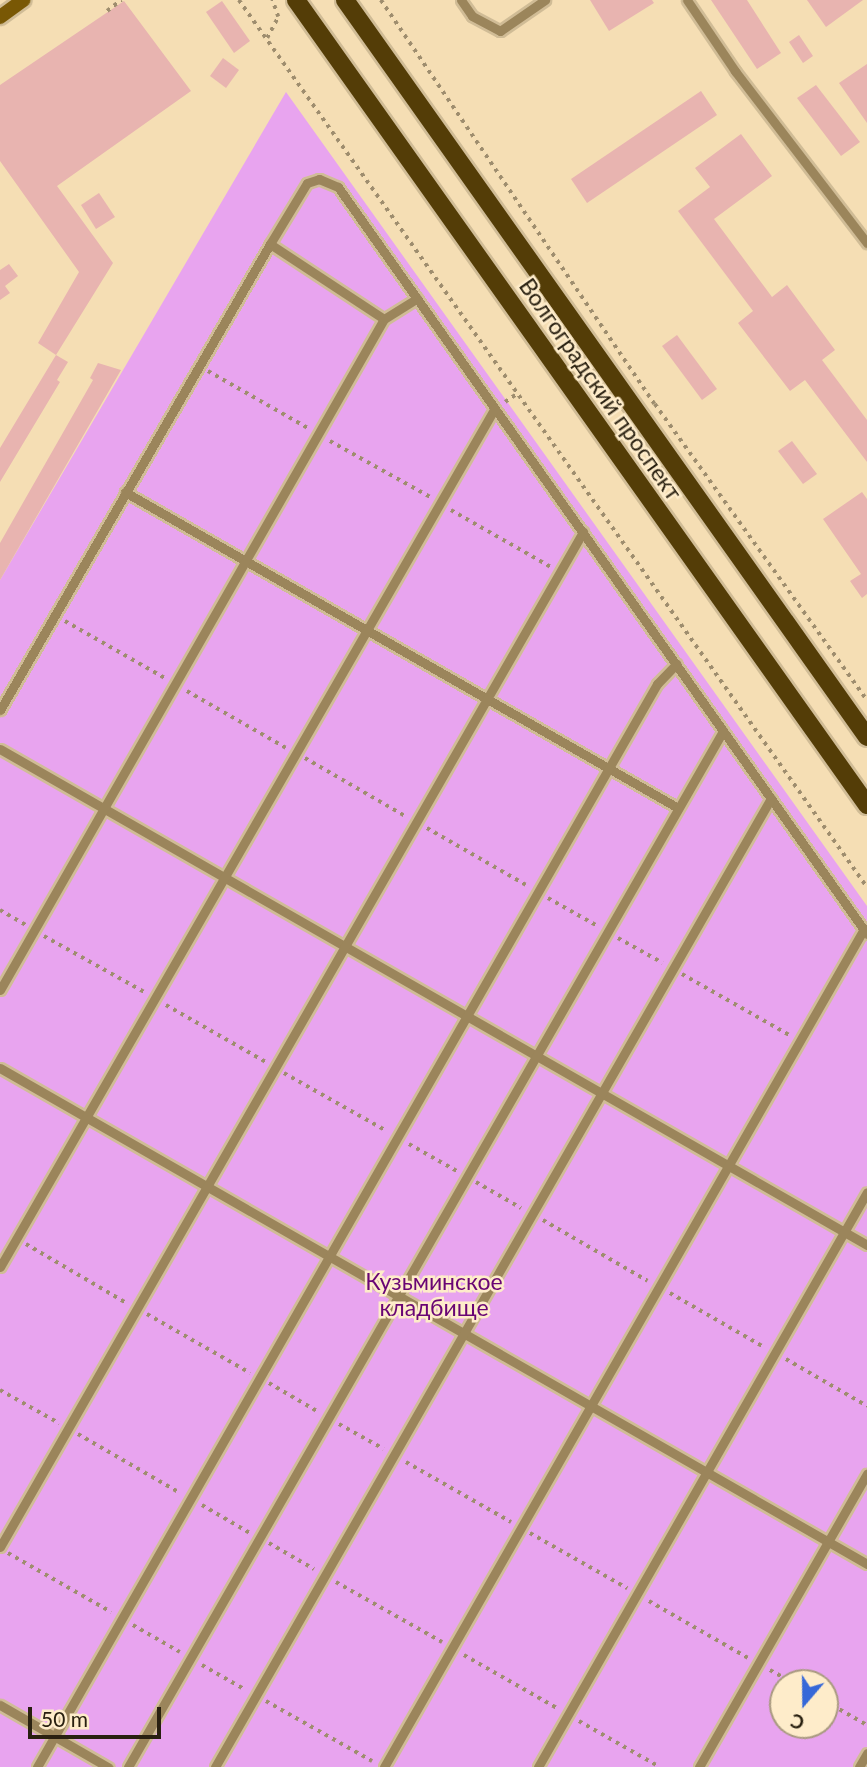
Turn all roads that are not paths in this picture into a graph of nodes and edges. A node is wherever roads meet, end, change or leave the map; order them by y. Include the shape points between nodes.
1 (23, 0) edge
2 (296, 0) edge
3 (345, 0) edge
4 (461, 0) edge
5 (545, 0) edge
6 (687, 0) edge
7 (0, 17) edge
8 (867, 243) edge
9 (270, 244) junction
10 (417, 298) junction
11 (384, 319) junction
12 (495, 408) junction
13 (125, 492) junction
14 (583, 532) junction
15 (246, 561) junction
16 (365, 629) junction
17 (676, 664) junction
18 (486, 698) junction
19 (0, 710) edge
20 (723, 730) junction
21 (867, 737) edge
22 (0, 749) edge
23 (608, 768) junction
24 (771, 798) junction
25 (867, 805) edge
26 (678, 808) junction
27 (104, 809) junction
28 (223, 877) junction
29 (865, 931) edge
30 (344, 946) junction
31 (0, 990) edge
32 (466, 1016) junction
33 (536, 1056) junction
34 (0, 1068) edge
35 (601, 1093) junction
36 (86, 1117) junction
37 (729, 1166) junction
38 (207, 1186) junction
39 (867, 1192) edge
40 (844, 1232) junction
41 (867, 1245) edge
42 (329, 1257) junction
43 (0, 1267) edge
44 (398, 1296) junction
45 (463, 1333) junction
46 (591, 1406) junction
47 (707, 1472) junction
48 (867, 1474) edge
49 (828, 1542) junction
50 (0, 1547) edge
51 (867, 1564) edge
52 (0, 1705) edge
53 (54, 1736) junction
54 (867, 1753) edge
55 (37, 1767) edge
56 (108, 1767) edge
57 (128, 1767) edge
58 (215, 1767) edge
59 (384, 1767) edge
60 (538, 1767) edge
61 (699, 1767) edge
62 (859, 1767) edge

1 - 7 main road
2 - 25 main road, Волгоградский проспект
3 - 21 main road, Волгоградский проспект
4 - 5 lane via 472,16 500,31
6 - 8 lane via 735,71
9 - 10 lane via 307,183 319,179 338,187
9 - 11 lane
9 - 13 lane
10 - 11 lane
10 - 12 lane
11 - 15 lane
12 - 14 lane
12 - 16 lane
13 - 15 lane
13 - 19 lane
14 - 17 lane
14 - 18 lane
15 - 16 lane
15 - 27 lane
16 - 18 lane
16 - 28 lane
17 - 20 lane
17 - 23 lane via 657,684
18 - 23 lane
18 - 30 lane
20 - 24 lane
20 - 26 lane
22 - 27 lane
23 - 26 lane
23 - 32 lane
24 - 29 lane
24 - 35 lane
26 - 33 lane
27 - 28 lane
27 - 31 lane
28 - 30 lane
28 - 36 lane
29 - 37 lane
30 - 32 lane
30 - 38 lane
32 - 33 lane
32 - 42 lane
33 - 35 lane
33 - 44 lane
34 - 36 lane
35 - 37 lane
35 - 45 lane
36 - 38 lane
36 - 43 lane
37 - 40 lane
37 - 46 lane
38 - 42 lane
38 - 50 lane
39 - 40 lane
40 - 41 lane
40 - 47 lane
42 - 44 lane
42 - 53 lane
44 - 45 lane
44 - 57 lane
45 - 46 lane
45 - 58 lane
46 - 47 lane
46 - 59 lane
47 - 49 lane
47 - 60 lane
48 - 49 lane
49 - 51 lane
49 - 61 lane
52 - 53 lane
53 - 55 lane
53 - 56 lane
54 - 62 lane

